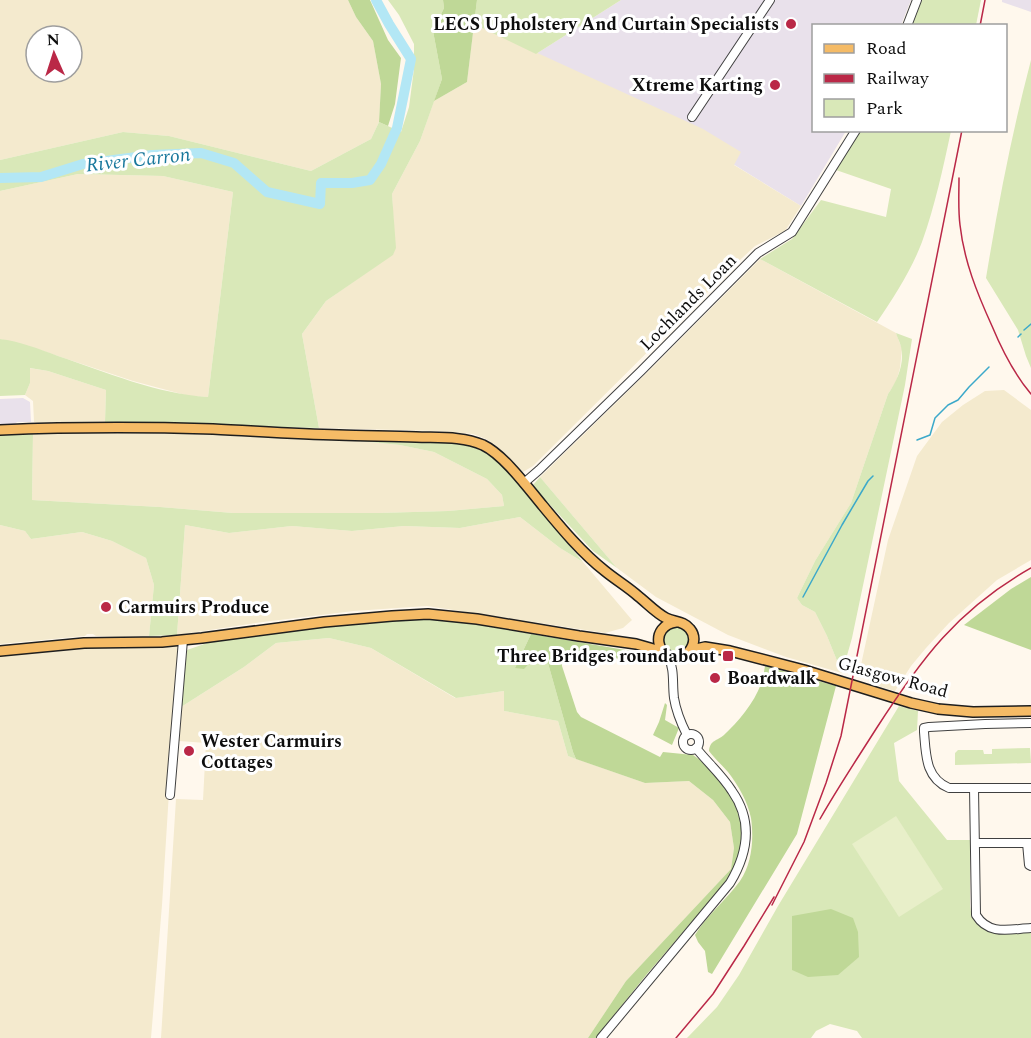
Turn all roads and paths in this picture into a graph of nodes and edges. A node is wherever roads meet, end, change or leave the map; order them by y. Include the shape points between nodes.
1 (770, 0) edge
2 (917, 0) edge
3 (908, 24) edge
4 (692, 117) dead end
5 (855, 132) edge
6 (0, 430) edge
7 (524, 483) junction
8 (648, 604) junction
9 (676, 622) junction
10 (660, 632) junction
11 (694, 635) junction
12 (183, 640) junction
13 (629, 643) junction
14 (713, 648) junction
15 (0, 651) edge
16 (666, 653) junction
17 (687, 654) junction
18 (674, 674) junction
19 (1031, 711) edge
20 (1031, 723) edge
21 (974, 788) junction
22 (1031, 788) edge
23 (170, 795) dead end
24 (975, 843) junction
25 (1029, 843) edge
26 (1031, 866) edge
27 (1031, 928) edge
28 (601, 1038) edge

1 - 4 street
2 - 3 street
5 - 7 street, Lochlands Loan via 792,232 758,253
6 - 7 main road via 82,427 452,438 483,445
7 - 8 main road via 589,556
8 - 9 main road
8 - 10 main road
9 - 10 main road
9 - 11 main road via 689,627
10 - 13 main road via 647,640
10 - 16 main road via 659,644
11 - 14 main road
11 - 17 main road
12 - 13 main road via 324,622 428,614
12 - 15 main road
12 - 23 street
13 - 16 main road
14 - 17 main road
14 - 19 main road, Glasgow Road via 938,709
16 - 17 main road via 677,657
16 - 18 street
17 - 18 street
18 - 28 street via 675,705 687,735 684,745 696,748 738,801 746,838 742,860 730,883
20 - 21 street, Glasgow Road via 924,728 927,764 942,785
21 - 22 street
21 - 24 street
24 - 25 street
24 - 27 street via 976,915 994,930
25 - 26 street

